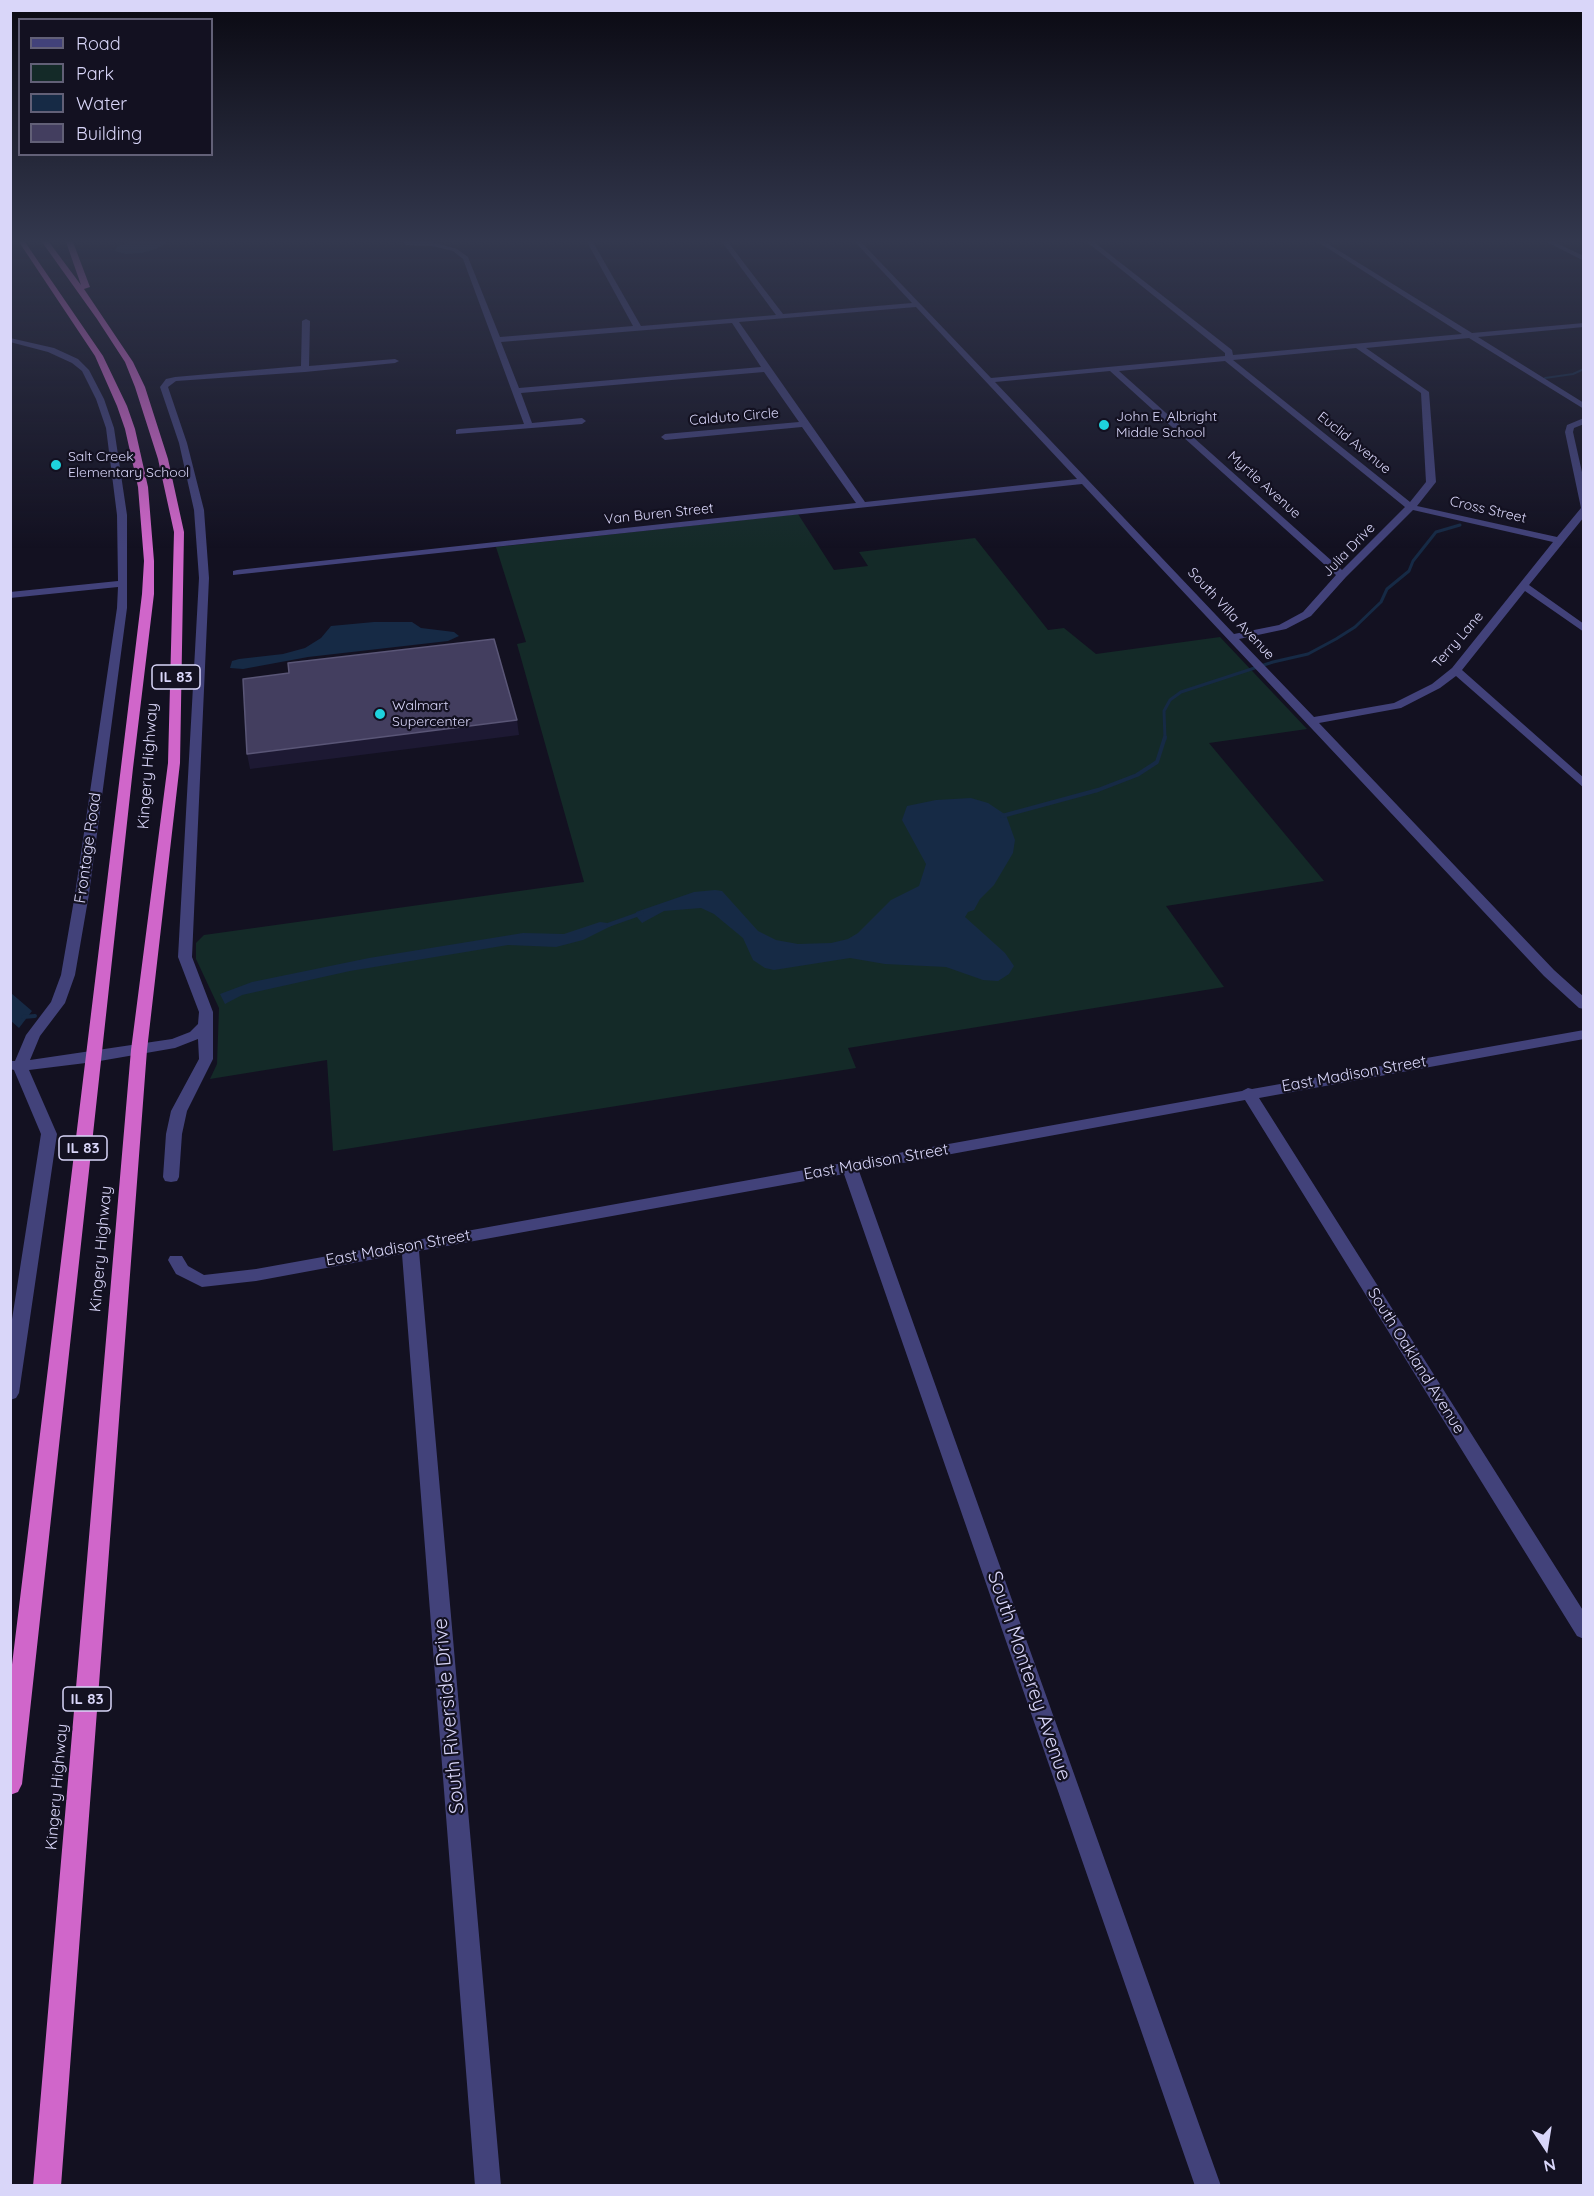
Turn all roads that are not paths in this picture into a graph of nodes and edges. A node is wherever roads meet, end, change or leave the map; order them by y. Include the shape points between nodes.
1 (28, 344) edge
2 (91, 344) edge
3 (118, 344) edge
4 (306, 344) edge
5 (498, 344) edge
6 (750, 344) edge
7 (957, 344) edge
8 (1219, 344) edge
9 (1375, 344) edge
10 (1485, 344) edge
11 (1358, 346) junction
12 (1231, 358) junction
13 (395, 361) dead end
14 (767, 369) junction
15 (1112, 369) junction
16 (305, 370) junction
17 (991, 380) junction
18 (516, 391) junction
19 (1584, 392) edge
20 (1562, 394) junction
21 (1584, 407) edge
22 (1584, 420) edge
23 (582, 421) dead end
24 (806, 424) junction
25 (529, 426) junction
26 (459, 432) dead end
27 (665, 437) dead end
28 (1084, 481) junction
29 (863, 506) junction
30 (1411, 507) junction
31 (1584, 508) edge
32 (1558, 540) junction
33 (237, 573) dead end
34 (1342, 575) junction
35 (123, 583) junction
36 (1523, 585) junction
37 (10, 595) edge
38 (1584, 629) edge
39 (1234, 637) junction
40 (1456, 670) junction
41 (1312, 721) junction
42 (1584, 785) edge
43 (1584, 1005) edge
44 (205, 1025) junction
45 (1584, 1034) edge
46 (139, 1050) junction
47 (94, 1057) junction
48 (14, 1067) edge
49 (1248, 1093) junction
50 (850, 1167) junction
51 (171, 1177) dead end
52 (410, 1246) junction
53 (176, 1260) dead end
54 (10, 1393) edge
55 (1584, 1630) edge
56 (10, 1784) edge
57 (47, 2186) edge
58 (488, 2186) edge
59 (1208, 2186) edge

1 - 35 street, Frontage Road via 75,361 85,370 100,399 110,428 122,515
2 - 47 highway, Kingery Highway / IL 83 via 122,406 138,460 147,521 148,594
3 - 46 highway, Kingery Highway / IL 83 via 140,387 164,459 179,532 174,763
4 - 16 street
5 - 18 street
6 - 14 street
7 - 17 street, South Villa Avenue
8 - 12 street, Euclid Avenue
9 - 11 street
10 - 20 street
11 - 12 street
11 - 30 street, Julia Drive via 1425,392 1431,482
12 - 15 street
12 - 30 street, Euclid Avenue via 1229,361
13 - 16 street
14 - 18 street
14 - 24 street
15 - 17 street
15 - 34 street, Myrtle Avenue
16 - 44 street via 175,379 164,387 199,510 204,578 185,957 206,1012
17 - 28 street, South Villa Avenue
18 - 25 street
19 - 20 street
20 - 21 street
22 - 31 street, Terry Lane via 1570,427 1569,432
23 - 25 street
24 - 27 street, Calduto Circle
24 - 29 street
25 - 26 street
28 - 29 street, Van Buren Street
28 - 39 street, South Villa Avenue
29 - 33 street, Van Buren Street
30 - 32 street, Cross Street
30 - 34 street, Julia Drive
31 - 32 street, Terry Lane
32 - 36 street, Terry Lane
34 - 39 street, Julia Drive via 1307,614 1275,629
35 - 37 street
35 - 48 street, Frontage Road via 82,894 65,987 58,1004
36 - 38 street
36 - 40 street, Terry Lane
39 - 41 street, South Villa Avenue
40 - 41 street, Terry Lane via 1436,686 1397,706
40 - 42 street
41 - 43 street, South Villa Avenue via 1549,974
44 - 46 street via 195,1035 175,1044
44 - 51 street via 206,1059 179,1111
45 - 49 street, East Madison Street
46 - 47 street
46 - 57 highway, Kingery Highway / IL 83
47 - 48 street
47 - 56 highway, Kingery Highway / IL 83
48 - 54 street via 49,1134
49 - 50 street, East Madison Street
49 - 55 street, South Oakland Avenue
50 - 52 street, East Madison Street
50 - 59 street, South Monterey Avenue
52 - 53 street, East Madison Street via 256,1275 201,1281 190,1276
52 - 58 street, South Riverside Drive

